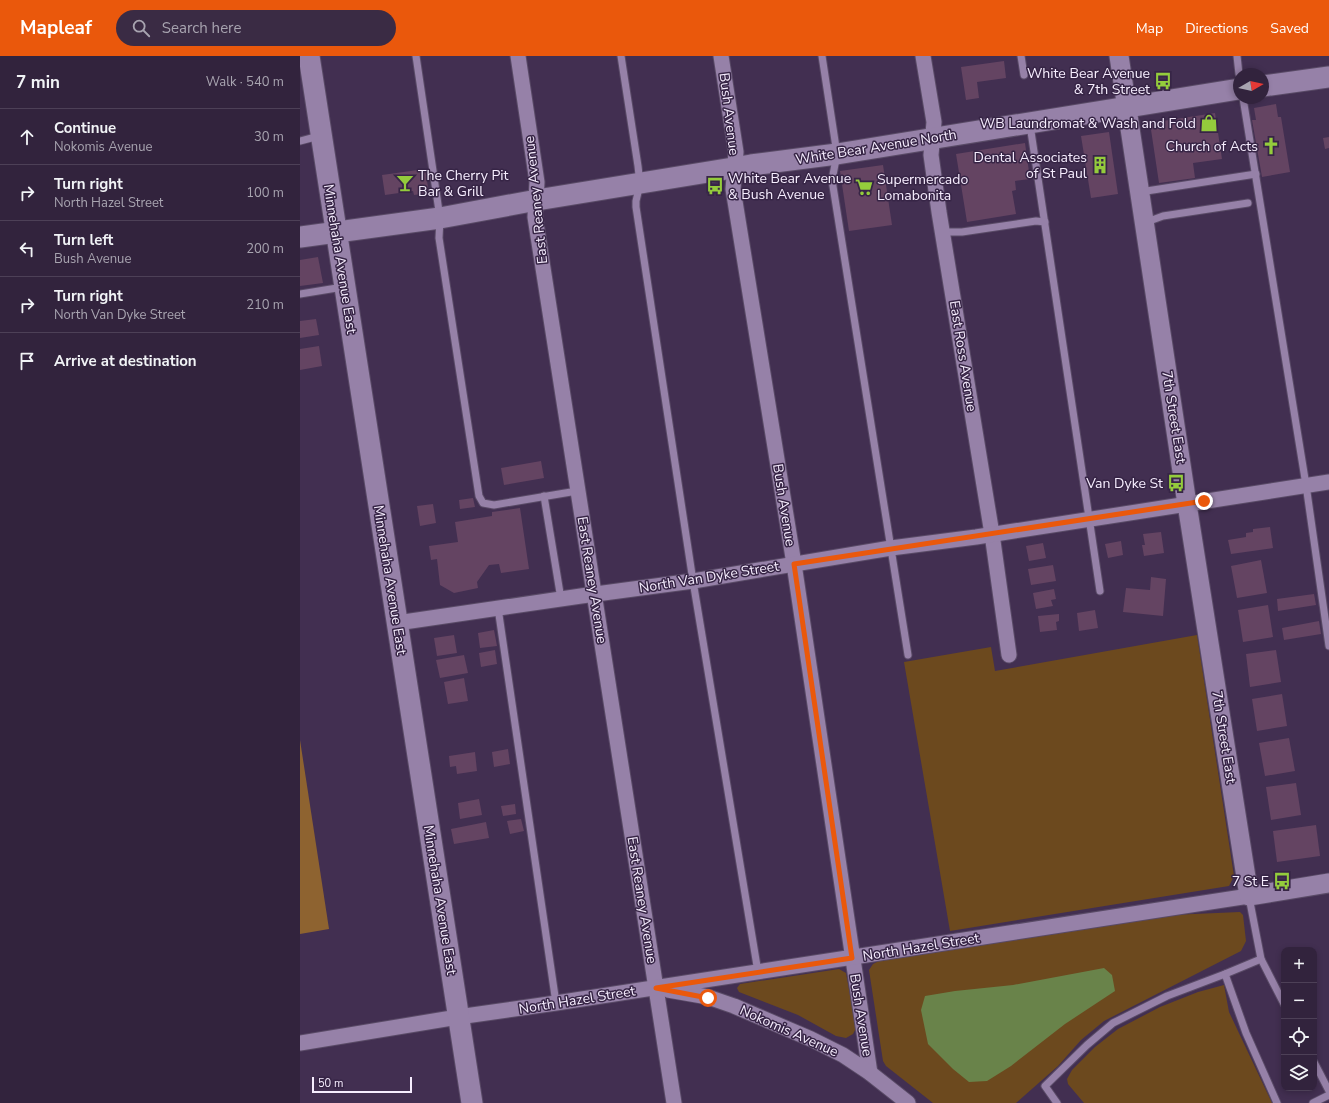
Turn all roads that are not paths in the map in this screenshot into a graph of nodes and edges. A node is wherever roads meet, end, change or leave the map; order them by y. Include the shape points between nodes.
1 (309, 56) edge
2 (416, 56) edge
3 (518, 56) edge
4 (621, 56) edge
5 (721, 56) edge
6 (822, 56) edge
7 (924, 56) edge
8 (1021, 56) edge
9 (1119, 56) edge
10 (1236, 56) edge
11 (1238, 68) edge
12 (1024, 76) dead end
13 (1329, 77) edge
14 (1269, 85) edge
15 (1233, 90) edge
16 (1244, 104) edge
17 (1127, 106) junction
18 (1030, 123) junction
19 (322, 136) junction
20 (932, 138) junction
21 (300, 142) edge
22 (837, 154) junction
23 (735, 168) junction
24 (1256, 174) junction
25 (640, 184) junction
26 (1140, 192) junction
27 (537, 200) junction
28 (1248, 203) dead end
29 (440, 218) junction
30 (1045, 222) junction
31 (1144, 223) junction
32 (336, 232) junction
33 (942, 232) junction
34 (300, 237) edge
35 (344, 287) junction
36 (300, 294) edge
37 (1329, 482) edge
38 (1306, 485) junction
39 (578, 491) junction
40 (544, 496) junction
41 (1187, 504) junction
42 (1089, 519) junction
43 (992, 534) junction
44 (891, 548) junction
45 (794, 564) junction
46 (693, 581) junction
47 (1100, 591) dead end
48 (594, 594) junction
49 (561, 598) junction
50 (498, 608) junction
51 (397, 623) junction
52 (1329, 646) edge
53 (908, 655) dead end
54 (1009, 655) dead end
55 (1329, 883) edge
56 (1249, 896) junction
57 (852, 958) junction
58 (1261, 959) junction
59 (758, 972) junction
60 (1225, 974) junction
61 (656, 988) junction
62 (1281, 998) edge
63 (556, 1003) junction
64 (458, 1017) junction
65 (300, 1043) edge
66 (1317, 1068) edge
67 (870, 1073) junction
68 (1329, 1091) edge
69 (1329, 1096) edge
70 (472, 1103) edge
71 (674, 1103) edge
72 (908, 1103) edge
73 (1057, 1103) edge
74 (1277, 1103) edge
75 (1313, 1103) edge

1 - 19 main road, Minnehaha Avenue East
2 - 29 lane
3 - 27 street, East Reaney Avenue via 537,182
4 - 25 lane
5 - 23 street, Bush Avenue via 736,152
6 - 22 lane
7 - 20 street, East Ross Avenue via 934,122
8 - 12 lane
9 - 17 street, 7th Street East
10 - 11 lane
13 - 14 main road
15 - 17 main road, White Bear Avenue North
16 - 24 lane
17 - 18 main road, White Bear Avenue North
17 - 26 street, 7th Street East
18 - 20 main road, White Bear Avenue North
18 - 30 lane
19 - 21 lane
19 - 32 main road, Minnehaha Avenue East
20 - 22 main road, White Bear Avenue North
20 - 33 street, East Ross Avenue via 931,155
22 - 23 main road, White Bear Avenue North
22 - 44 lane via 832,180
23 - 25 main road, White Bear Avenue North
23 - 45 street, Bush Avenue via 733,189
24 - 26 lane
24 - 38 lane
25 - 27 main road, White Bear Avenue North
25 - 46 lane via 636,207
26 - 31 street, 7th Street East
27 - 29 main road, White Bear Avenue North
27 - 39 street, East Reaney Avenue via 535,217
28 - 31 lane via 1163,216
29 - 32 main road, White Bear Avenue North
29 - 40 lane via 439,238 479,496 483,503 494,505
30 - 33 lane
30 - 42 lane
31 - 41 street, 7th Street East
32 - 34 main road, White Bear Avenue North
32 - 35 main road, Minnehaha Avenue East
33 - 43 street, East Ross Avenue
35 - 36 lane
35 - 51 main road, Minnehaha Avenue East
37 - 38 street, North Van Dyke Street
38 - 41 street, North Van Dyke Street
38 - 52 lane
39 - 40 lane
39 - 48 street, East Reaney Avenue
40 - 49 lane
41 - 42 street, North Van Dyke Street
41 - 56 street, 7th Street East
42 - 43 street, North Van Dyke Street
42 - 47 lane
43 - 44 street, North Van Dyke Street
43 - 54 street, East Ross Avenue
44 - 45 street, North Van Dyke Street
44 - 53 lane
45 - 46 street, North Van Dyke Street
45 - 57 street, Bush Avenue
46 - 48 street, North Van Dyke Street
46 - 59 lane
48 - 49 street, North Van Dyke Street
48 - 61 street, East Reaney Avenue
49 - 50 street, North Van Dyke Street
50 - 51 street, North Van Dyke Street
50 - 63 lane
51 - 64 main road, Minnehaha Avenue East
55 - 56 street, North Hazel Street
56 - 57 street, North Hazel Street
56 - 58 lane
57 - 59 street, North Hazel Street
57 - 67 street, Bush Avenue
58 - 60 lane
58 - 62 lane
59 - 61 street, North Hazel Street
60 - 73 lane via 1167,996 1113,1023 1045,1086
60 - 74 lane via 1246,1033
61 - 63 street, North Hazel Street
61 - 67 street, Nokomis Avenue via 734,1006 811,1039 843,1055
61 - 71 street, East Reaney Avenue
63 - 64 street, North Hazel Street
64 - 65 street, North Hazel Street
64 - 70 main road, Minnehaha Avenue East
66 - 68 lane
67 - 72 street, Nokomis Avenue
69 - 75 lane

